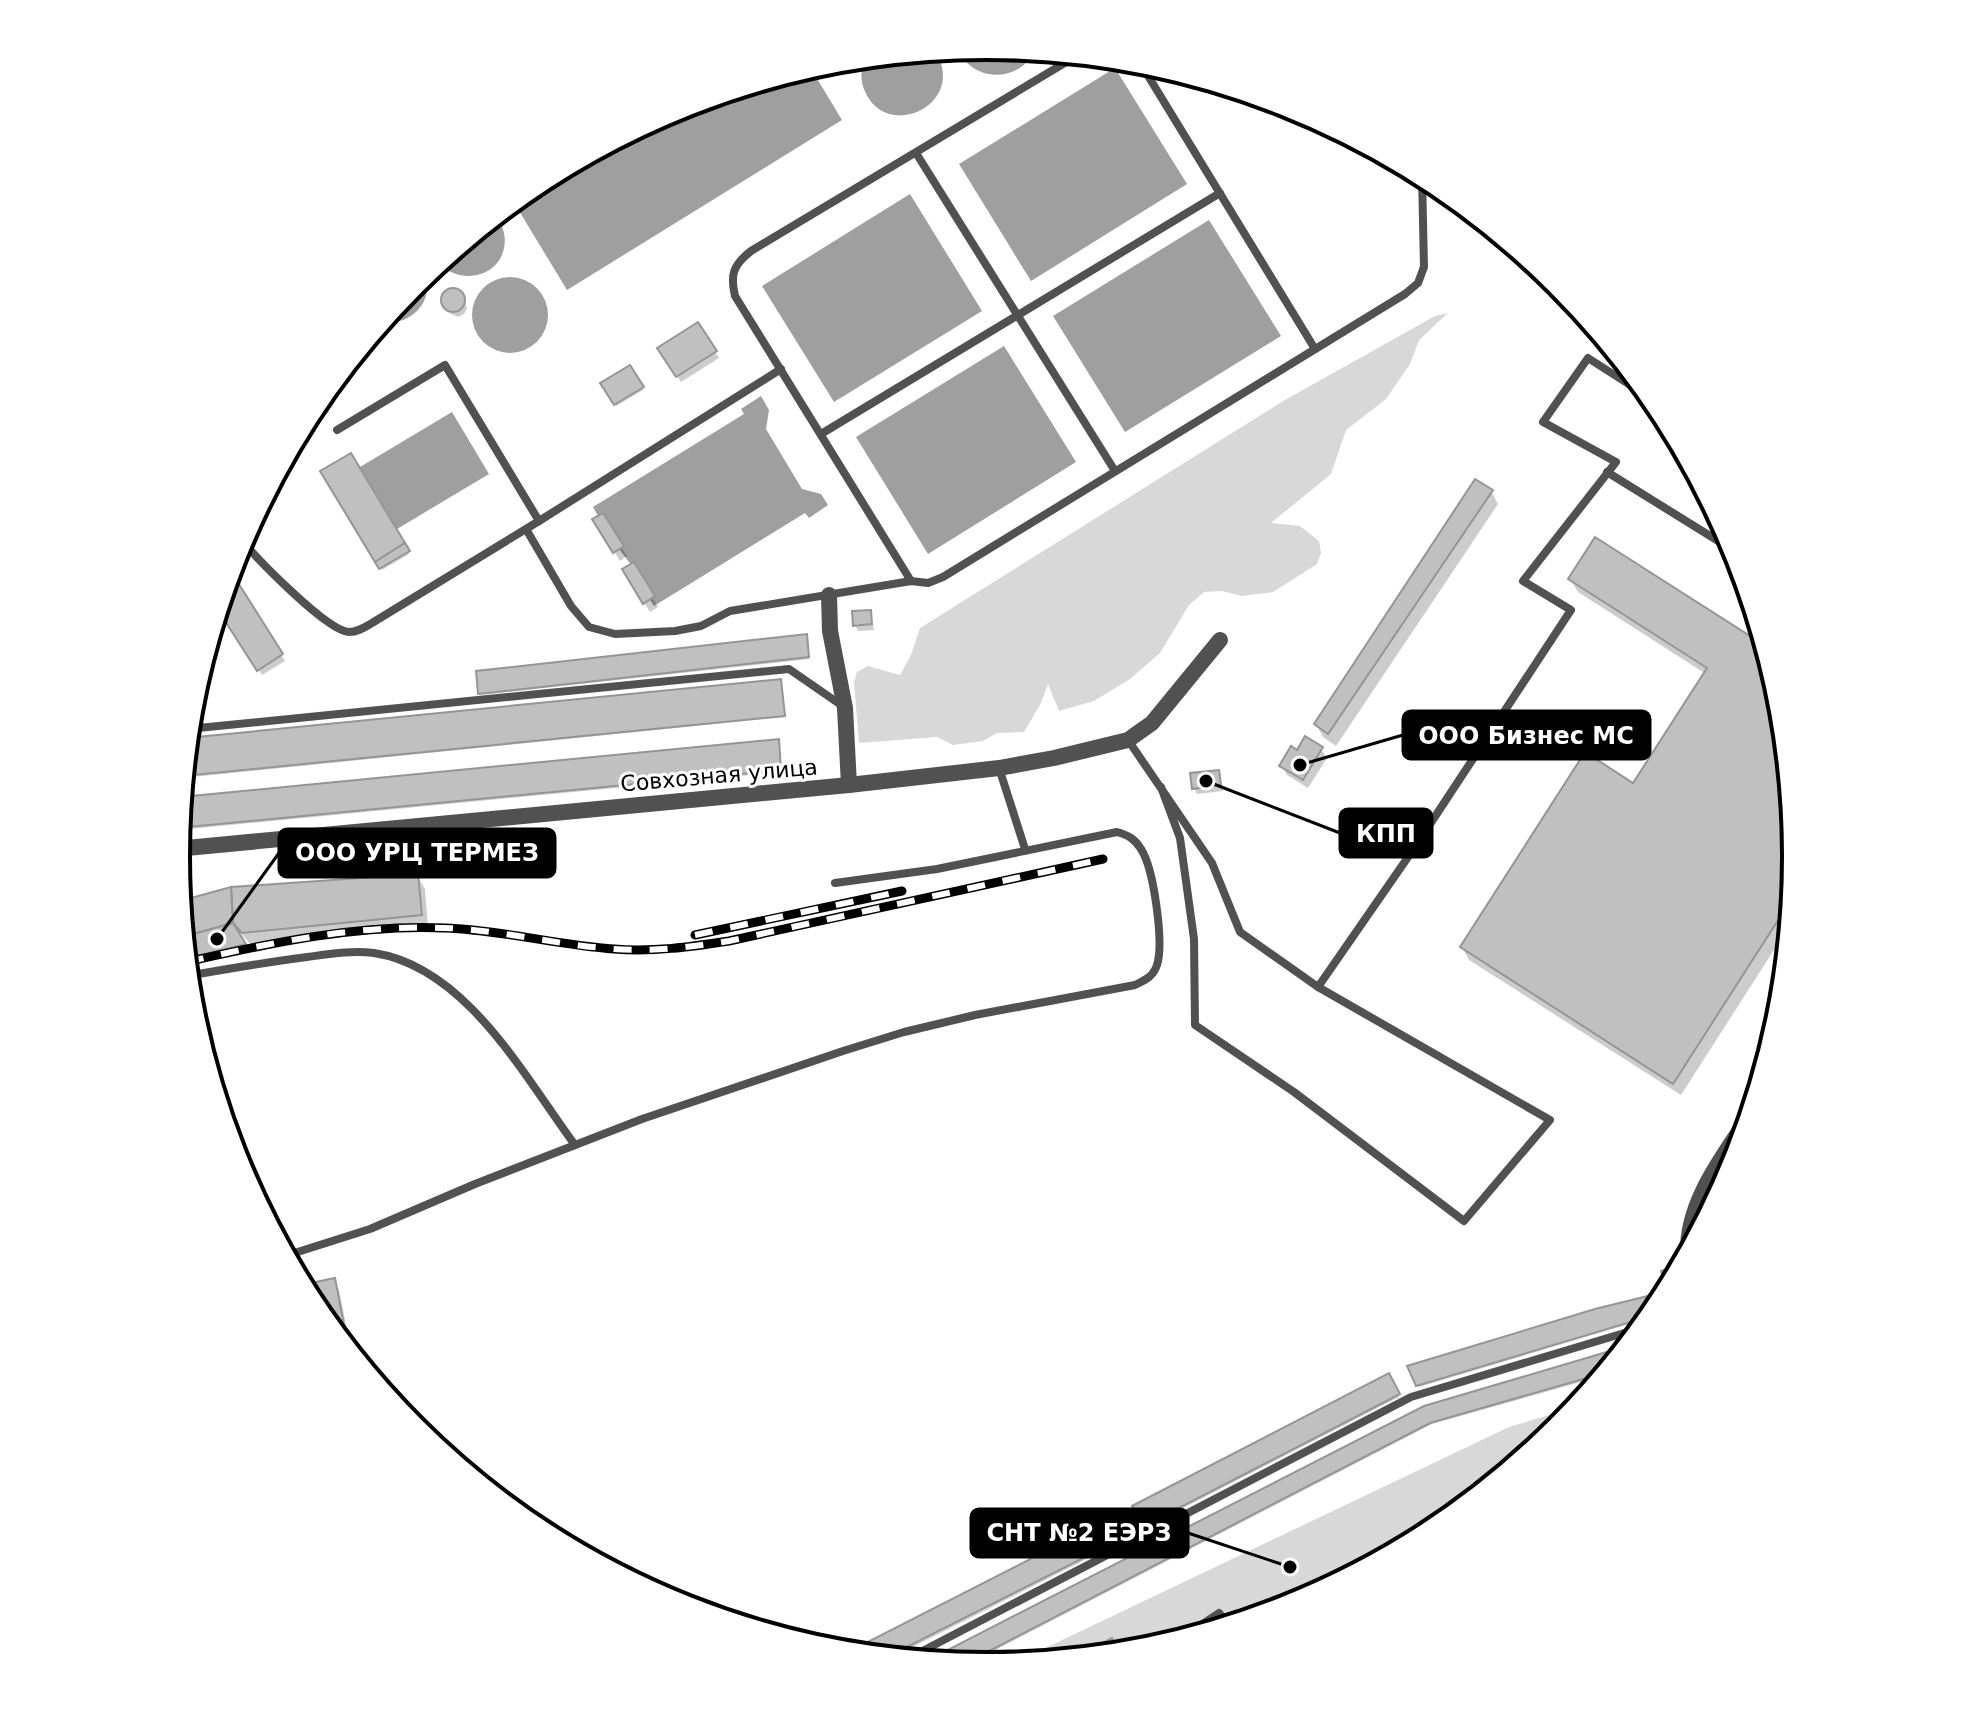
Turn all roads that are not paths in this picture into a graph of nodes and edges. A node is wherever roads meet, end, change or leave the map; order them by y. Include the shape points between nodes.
1 (1062, 64) edge
2 (1149, 77) edge
3 (916, 153) junction
4 (1422, 191) edge
5 (1220, 193) junction
6 (1017, 316) junction
7 (1315, 349) junction
8 (781, 369) junction
9 (1624, 381) edge
10 (337, 430) dead end
11 (821, 434) junction
12 (1115, 471) junction
13 (1607, 472) junction
14 (539, 521) junction
15 (526, 529) junction
16 (1716, 539) edge
17 (251, 550) edge
18 (911, 581) junction
19 (829, 595) junction
20 (1220, 640) dead end
21 (845, 708) junction
22 (200, 728) edge
23 (1128, 740) junction
24 (999, 768) junction
25 (849, 785) junction
26 (1161, 787) junction
27 (190, 848) edge
28 (1025, 849) junction
29 (835, 883) dead end
30 (199, 974) edge
31 (1318, 987) junction
32 (575, 1145) junction
33 (1718, 1168) edge
34 (1689, 1228) edge
35 (295, 1253) edge
36 (1622, 1334) edge
37 (926, 1649) edge

1 - 3 lane
2 - 5 lane
3 - 6 lane
3 - 8 lane via 737,262 731,279 735,296
4 - 7 lane via 1424,267 1418,283
5 - 6 lane
5 - 7 lane
6 - 11 lane
6 - 12 lane
7 - 12 lane
8 - 11 lane
8 - 14 lane
9 - 13 lane via 1588,358 1543,422 1616,462
10 - 14 lane via 445,365
11 - 18 lane
12 - 18 lane via 943,577 928,583
13 - 16 lane
13 - 31 lane via 1523,581 1571,610
14 - 15 lane
15 - 17 lane via 350,632 309,606
15 - 19 lane via 571,606 589,627 615,634 675,631 701,626 730,611
18 - 19 lane
19 - 21 street via 830,631
20 - 23 street, Совхозная улица via 1152,723
21 - 22 lane via 789,669
21 - 25 street
23 - 24 street, Совхозная улица
23 - 26 lane
24 - 25 street, Совхозная улица
24 - 28 lane
25 - 27 street, Совхозная улица
26 - 31 lane via 1212,863 1240,932
26 - 31 lane via 1180,838 1194,939 1195,1025 1294,1092 1464,1221 1550,1120
28 - 29 lane via 937,869
28 - 32 lane via 1117,832 1130,836 1146,857 1159,935 1156,967 1149,979 904,1032
30 - 32 lane via 372,953 426,971 481,1016
32 - 35 lane via 370,1229
33 - 34 street via 1695,1205
36 - 37 lane via 1411,1397

